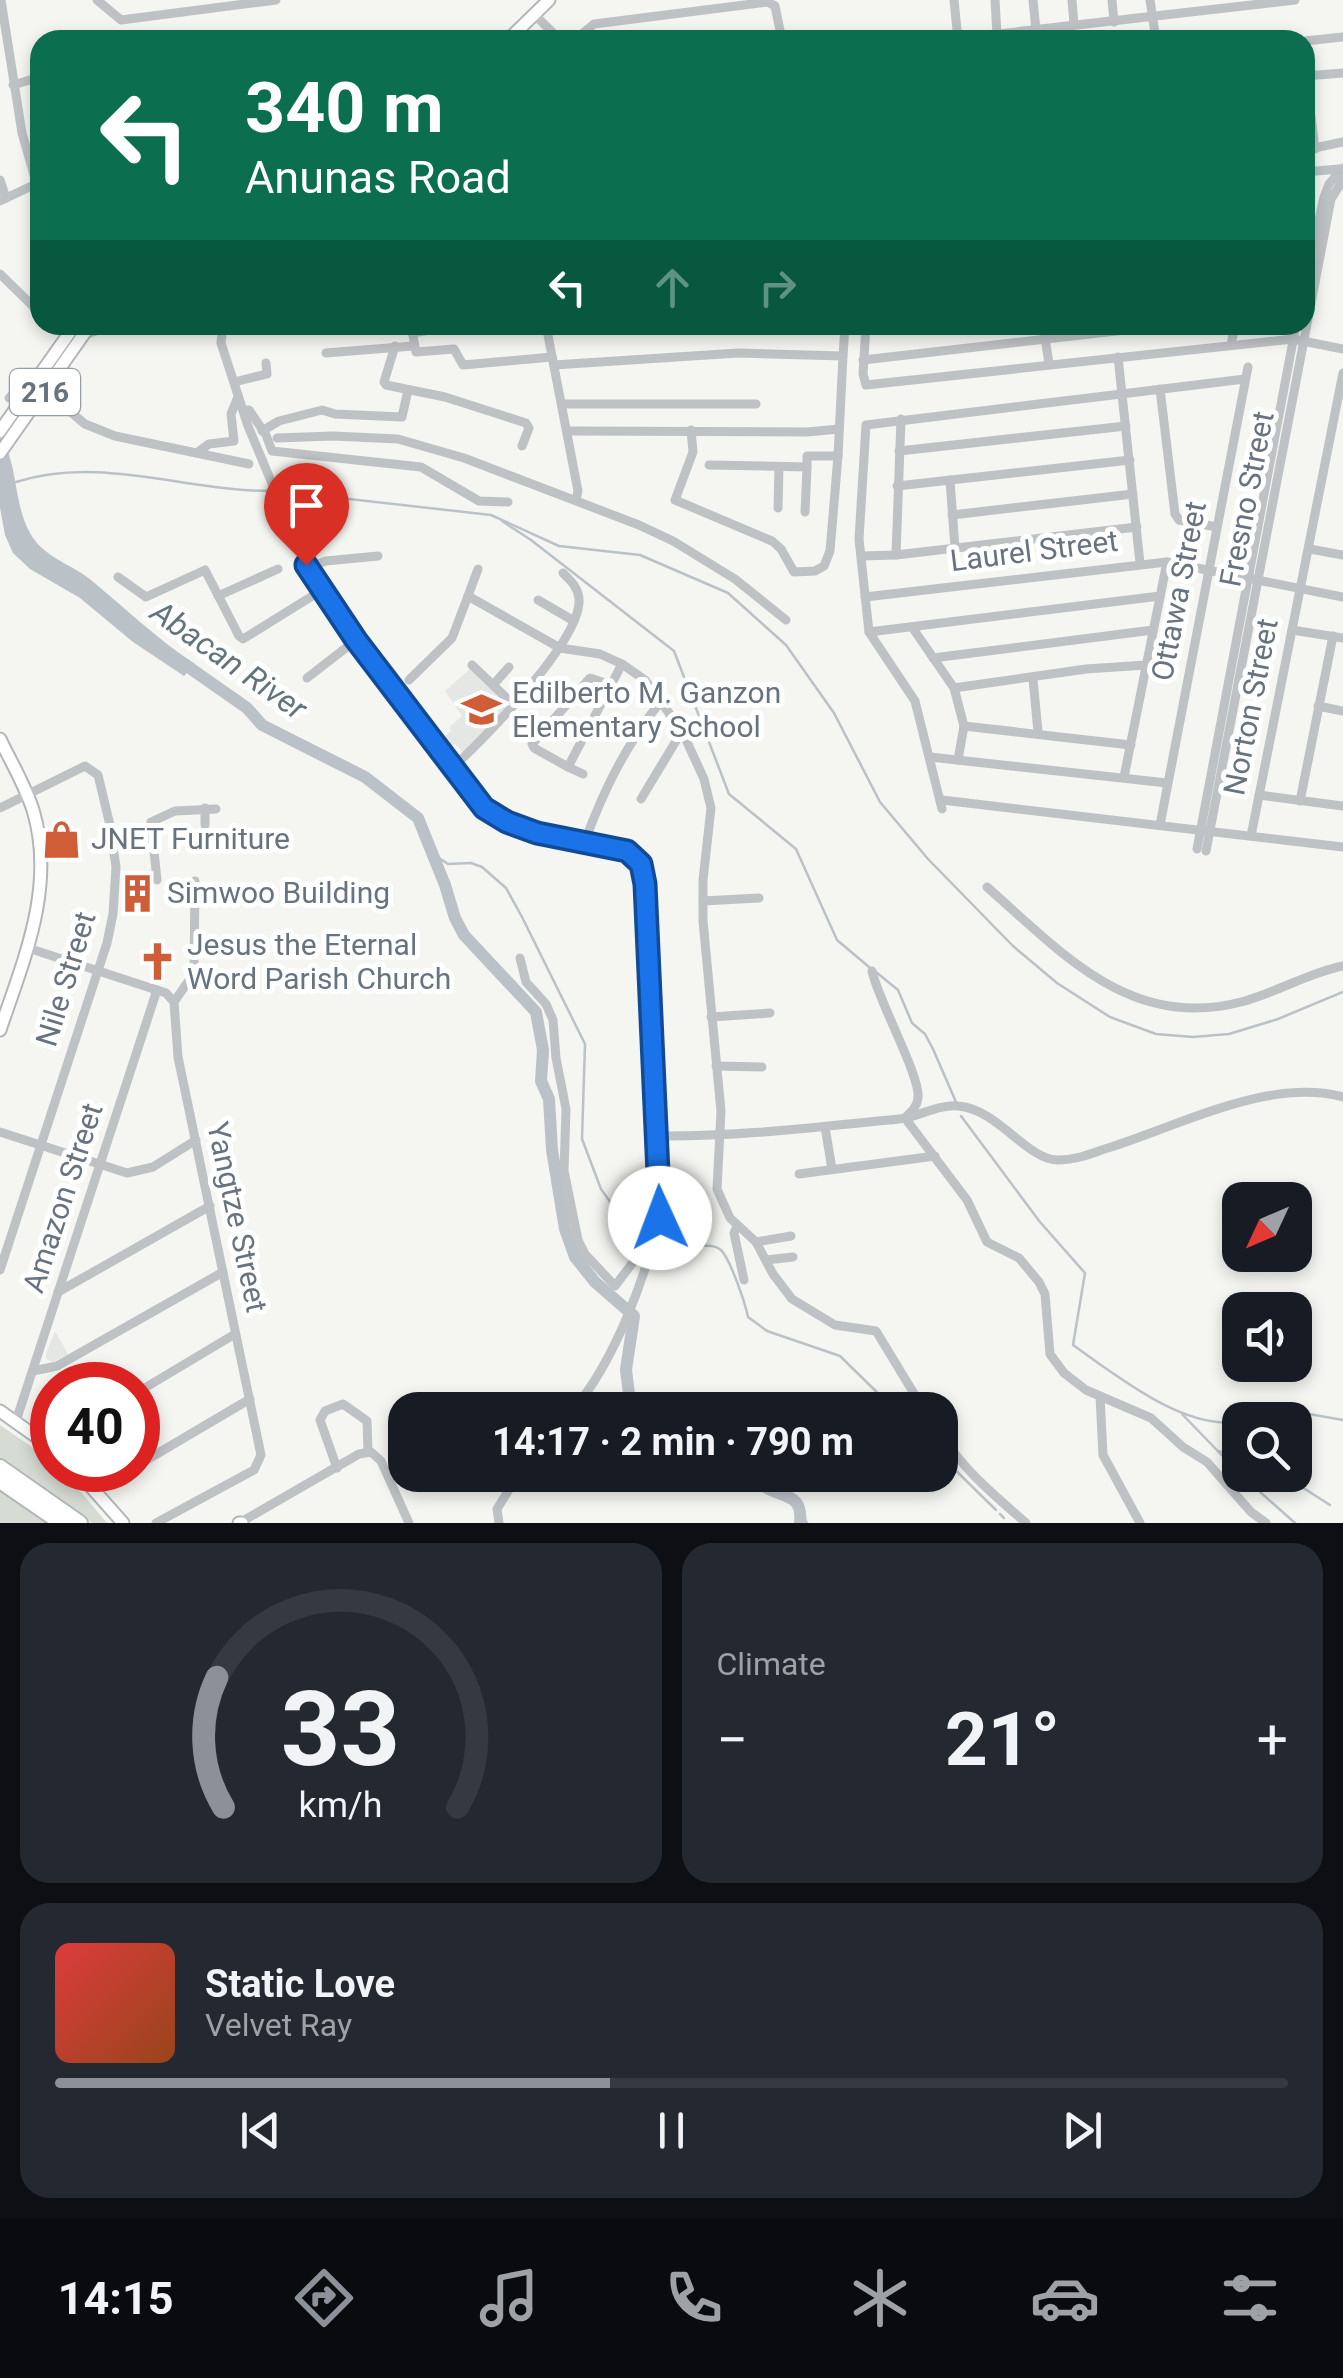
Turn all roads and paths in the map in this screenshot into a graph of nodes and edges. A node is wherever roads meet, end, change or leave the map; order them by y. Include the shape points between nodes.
1 (1, 0) edge
2 (97, 0) edge
3 (170, 0) edge
4 (276, 0) edge
5 (549, 0) edge
6 (954, 0) edge
7 (995, 0) edge
8 (1033, 0) edge
9 (1072, 0) edge
10 (1112, 0) edge
11 (1150, 0) edge
12 (1188, 0) edge
13 (1295, 0) edge
14 (249, 2) edge
15 (1267, 2) edge
16 (1228, 4) edge
17 (182, 12) junction
18 (1190, 13) junction
19 (534, 15) junction
20 (1152, 17) junction
21 (1114, 22) junction
22 (1074, 26) junction
23 (518, 30) edge
24 (550, 30) edge
25 (587, 30) edge
26 (780, 30) edge
27 (957, 30) edge
28 (997, 30) edge
29 (1036, 30) joint
30 (1154, 30) edge
31 (1343, 37) edge
32 (1315, 41) edge
33 (4, 61) edge
34 (1342, 73) edge
35 (1315, 75) edge
36 (30, 80) edge
37 (1343, 84) edge
38 (13, 85) junction
39 (1343, 142) edge
40 (1315, 149) edge
41 (30, 154) edge
42 (1342, 168) edge
43 (1315, 171) edge
44 (0, 180) edge
45 (1343, 180) edge
46 (30, 186) edge
47 (3, 199) edge
48 (1315, 238) edge
49 (1315, 268) edge
50 (0, 274) edge
51 (30, 302) edge
52 (77, 335) edge
53 (78, 335) edge
54 (222, 335) edge
55 (412, 335) edge
56 (548, 335) edge
57 (844, 335) edge
58 (865, 335) edge
59 (1044, 335) edge
60 (1064, 335) edge
61 (1233, 335) edge
62 (1297, 335) edge
63 (1299, 335) edge
64 (1045, 340) junction
65 (1298, 340) junction
66 (1231, 344) junction
67 (395, 346) junction
68 (413, 346) junction
69 (1343, 349) edge
70 (326, 353) dead end
71 (843, 356) junction
72 (1118, 356) junction
73 (864, 360) junction
74 (553, 361) junction
75 (266, 363) dead end
76 (1048, 364) junction
77 (1248, 367) dead end
78 (1343, 373) edge
79 (1245, 379) junction
80 (234, 382) junction
81 (1160, 388) junction
82 (408, 390) junction
83 (1341, 391) edge
84 (1122, 394) junction
85 (238, 397) junction
86 (9, 398) dead end
87 (564, 404) junction
88 (756, 404) dead end
89 (242, 410) junction
90 (901, 419) junction
91 (1126, 426) junction
92 (840, 429) junction
93 (568, 430) junction
94 (691, 430) junction
95 (262, 431) junction
96 (0, 432) edge
97 (277, 438) dead end
98 (522, 446) dead end
99 (900, 451) junction
100 (198, 452) junction
101 (0, 453) edge
102 (838, 456) junction
103 (1130, 460) junction
104 (249, 464) dead end
105 (709, 465) dead end
106 (779, 467) junction
107 (806, 467) junction
108 (950, 480) junction
109 (897, 486) junction
110 (1133, 494) junction
111 (576, 500) junction
112 (508, 502) dead end
113 (778, 508) dead end
114 (805, 512) dead end
115 (952, 515) junction
116 (1137, 527) junction
117 (1216, 527) junction
118 (955, 548) junction
119 (1310, 549) junction
120 (896, 555) junction
121 (1343, 555) edge
122 (378, 556) dead end
123 (861, 556) junction
124 (1167, 562) junction
125 (1140, 563) junction
126 (307, 566) junction
127 (278, 569) dead end
128 (478, 569) dead end
129 (1208, 570) junction
130 (563, 573) dead end
131 (118, 577) dead end
132 (1253, 579) junction
133 (1300, 588) junction
134 (322, 590) junction
135 (218, 596) junction
136 (468, 596) junction
137 (866, 596) junction
138 (1160, 596) junction
139 (1343, 597) edge
140 (538, 600) dead end
141 (786, 620) dead end
142 (574, 621) junction
143 (912, 627) junction
144 (1153, 630) junction
145 (1292, 630) junction
146 (869, 632) junction
147 (1338, 637) edge
148 (356, 640) junction
149 (560, 648) junction
150 (933, 658) junction
151 (622, 664) junction
152 (1146, 664) junction
153 (472, 665) dead end
154 (510, 668) dead end
155 (307, 678) dead end
156 (1033, 679) junction
157 (409, 680) dead end
158 (493, 685) junction
159 (611, 685) junction
160 (954, 688) junction
161 (661, 701) junction
162 (514, 705) junction
163 (1318, 706) junction
164 (1343, 711) edge
165 (964, 726) junction
166 (682, 731) junction
167 (1038, 732) junction
168 (0, 739) edge
169 (1131, 745) junction
170 (930, 756) junction
171 (958, 760) junction
172 (452, 768) junction
173 (568, 768) junction
174 (583, 774) dead end
175 (1124, 777) junction
176 (1167, 783) junction
177 (27, 794) junction
178 (1259, 796) junction
179 (641, 799) dead end
180 (1300, 801) junction
181 (1343, 804) edge
182 (0, 808) edge
183 (1160, 825) junction
184 (205, 826) dead end
185 (1205, 830) junction
186 (152, 834) junction
187 (1252, 836) junction
188 (112, 840) junction
189 (585, 842) junction
190 (1343, 847) edge
191 (1201, 850) dead end
192 (157, 880) dead end
193 (195, 881) dead end
194 (987, 887) dead end
195 (759, 898) dead end
196 (703, 901) junction
197 (28, 948) junction
198 (520, 958) dead end
199 (1343, 966) edge
200 (97, 970) junction
201 (872, 971) dead end
202 (161, 991) junction
203 (174, 1002) junction
204 (770, 1013) dead end
205 (710, 1016) junction
206 (0, 1030) edge
207 (716, 1066) junction
208 (762, 1067) dead end
209 (1343, 1097) edge
210 (905, 1118) junction
211 (825, 1126) junction
212 (0, 1132) edge
213 (656, 1136) junction
214 (721, 1136) junction
215 (196, 1140) junction
216 (41, 1146) junction
217 (936, 1156) junction
218 (100, 1165) junction
219 (832, 1169) junction
220 (799, 1174) dead end
221 (210, 1206) junction
222 (737, 1226) junction
223 (791, 1236) dead end
224 (756, 1242) junction
225 (652, 1247) junction
226 (793, 1257) dead end
227 (766, 1260) junction
228 (0, 1270) edge
229 (222, 1272) junction
230 (744, 1280) dead end
231 (58, 1292) junction
232 (236, 1334) junction
233 (36, 1362) edge
234 (64, 1362) edge
235 (160, 1379) edge
236 (30, 1380) edge
237 (587, 1392) edge
238 (913, 1392) edge
239 (1100, 1396) junction
240 (250, 1399) junction
241 (0, 1411) edge
242 (16, 1421) junction
243 (30, 1430) edge
244 (160, 1451) edge
245 (368, 1452) junction
246 (958, 1460) edge
247 (0, 1467) edge
248 (337, 1468) junction
249 (0, 1481) edge
250 (97, 1492) edge
251 (508, 1492) edge
252 (61, 1523) edge
253 (80, 1523) edge
254 (123, 1523) edge
255 (156, 1523) edge
256 (241, 1523) edge
257 (408, 1523) edge
258 (498, 1523) edge
259 (1026, 1523) edge
260 (1140, 1523) edge
261 (1266, 1523) edge

1 - 33 street
2 - 17 street via 121,20
3 - 17 street
4 - 14 street
5 - 19 main road
6 - 27 street
7 - 28 street
8 - 29 street
9 - 22 street
10 - 21 street
11 - 20 street
12 - 18 street
13 - 15 street
14 - 17 street
15 - 16 street
16 - 18 street
18 - 20 street
19 - 23 main road
19 - 24 street
20 - 21 street
20 - 30 street
21 - 22 street
22 - 29 street
25 - 26 street via 768,2
31 - 32 street
33 - 38 street
34 - 35 street
34 - 37 street
36 - 38 street
38 - 41 street
39 - 40 street
42 - 43 street
42 - 48 street via 1324,197
44 - 47 street
45 - 49 street, Fresno Street via 1331,200
46 - 47 street
50 - 51 street
52 - 96 main road, 216, bridge
53 - 101 main road, 216, bridge
54 - 80 street
55 - 68 street
56 - 74 street
57 - 71 street
58 - 73 street
59 - 64 street
60 - 64 street
61 - 66 street
62 - 65 street, Fresno Street
63 - 65 street, Fresno Street
64 - 73 street
64 - 76 street
65 - 66 street
65 - 69 street
65 - 132 street, Fresno Street
66 - 72 street
67 - 68 street
67 - 70 street
67 - 82 street via 384,382
68 - 74 street via 419,352 454,349 463,365
71 - 74 street
71 - 92 street
72 - 76 street
72 - 84 street
73 - 76 street via 866,385
74 - 87 street
75 - 80 street via 267,374
77 - 79 street, Ottawa Street
78 - 83 street, Norton Street
79 - 81 street
79 - 117 street, Ottawa Street
80 - 85 street
81 - 84 street
81 - 117 street via 1174,514
82 - 95 street via 402,417 322,410
82 - 98 street via 526,423
83 - 119 street, Norton Street
84 - 90 street
84 - 91 street
85 - 89 street
85 - 100 street via 231,414 234,440
86 - 100 street via 29,377 85,424
87 - 88 street
87 - 93 street
89 - 95 street via 252,412
89 - 126 street
90 - 99 street
90 - 123 street via 864,428
91 - 99 street
91 - 103 street
92 - 94 street
92 - 102 street
93 - 94 street
93 - 111 street
94 - 102 street via 694,452 675,500 772,541 794,572 821,568 828,558
95 - 112 street via 274,452 421,467 479,502
97 - 111 street via 398,439
99 - 109 street
100 - 104 street
102 - 107 street via 807,456
103 - 108 street
103 - 110 street
105 - 106 street
106 - 107 street
106 - 113 street
107 - 114 street
108 - 109 street
108 - 115 street
109 - 120 street
110 - 115 street
110 - 116 street
111 - 141 street via 673,541
115 - 118 street
116 - 118 street
116 - 125 street
117 - 129 street, Ottawa Street
118 - 120 street
119 - 121 street
119 - 133 street, Norton Street
120 - 123 street
122 - 126 street
123 - 137 street
124 - 125 street, Laurel Street
124 - 129 street, Laurel Street
124 - 138 street
125 - 137 street, Laurel Street
126 - 134 street
127 - 135 street
128 - 136 street
129 - 132 street, Laurel Street
129 - 176 street, Ottawa Street
130 - 142 street via 578,594
131 - 135 street via 146,597 205,570
132 - 133 street, Laurel Street
132 - 185 street, Fresno Street
133 - 139 street, Laurel Street
133 - 145 street, Norton Street
134 - 135 street via 243,639
134 - 148 street
136 - 149 street
136 - 157 street via 452,638
137 - 146 street
138 - 143 street
138 - 144 street
140 - 142 street
142 - 149 street
143 - 146 street
143 - 150 street
144 - 150 street
144 - 152 street
145 - 147 street
145 - 178 street, Norton Street
146 - 170 street via 915,701
147 - 163 street
148 - 155 street
148 - 172 street
149 - 151 street
149 - 162 street
150 - 160 street
151 - 159 street
151 - 161 street
152 - 156 street
152 - 169 street
153 - 158 street
154 - 158 street
156 - 160 street
156 - 167 street
158 - 162 street
159 - 173 street
159 - 173 street via 590,678 532,744
160 - 165 street
161 - 166 street
161 - 189 street via 611,775
162 - 172 street
163 - 164 street
163 - 180 street
165 - 167 street
165 - 171 street
166 - 179 street
166 - 196 street via 711,808
167 - 169 street
168 - 177 main road
169 - 175 street
170 - 171 street
170 - 183 street via 942,804
171 - 175 street
172 - 189 street via 499,818
173 - 174 street
175 - 176 street
176 - 183 street, Ottawa Street
177 - 182 street
177 - 188 street, Nile Street via 90,767 98,776
177 - 197 main road via 41,873
178 - 180 street
178 - 187 street, Norton Street
180 - 181 street
183 - 185 street
184 - 186 street via 210,808 176,811 150,822
185 - 187 street
185 - 191 street, Fresno Street
186 - 188 street
186 - 192 street
187 - 190 street
188 - 200 street, Nile Street via 113,914
189 - 213 street via 627,851 643,870
193 - 203 street via 194,973
194 - 199 street via 1075,964 1148,1002 1210,1009
195 - 196 street
196 - 205 street
197 - 200 street
197 - 206 main road
198 - 225 street via 526,982 553,1020 566,1109 564,1171 578,1240 615,1286
200 - 202 street
200 - 216 street, Nile Street
201 - 210 street via 916,1084 917,1102
202 - 203 street
202 - 218 street, Amazon Street
203 - 215 street, Yangtze Street
204 - 205 street
205 - 207 street
207 - 208 street
207 - 214 street
209 - 210 street via 1277,1094 1060,1160 1040,1155 964,1106
210 - 211 street
210 - 217 street
211 - 214 street
211 - 219 street
212 - 216 street
213 - 214 street
213 - 225 street via 661,1210
214 - 222 street via 716,1189
215 - 218 street via 136,1173
215 - 221 street, Yangtze Street
216 - 218 street
216 - 228 street, Nile Street
217 - 219 street
217 - 239 street via 987,1242 1019,1258 1039,1282 1055,1363
218 - 231 street, Amazon Street
219 - 220 street
221 - 229 street, Yangtze Street
221 - 231 street
222 - 224 street
222 - 230 street
223 - 224 street
224 - 227 street
225 - 237 street
226 - 227 street
227 - 238 street via 792,1299 809,1311 835,1325 876,1331
229 - 232 street, Yangtze Street
229 - 234 street
231 - 233 street, Amazon Street
232 - 235 street
232 - 240 street, Yangtze Street
236 - 242 street, Amazon Street
239 - 260 street via 1103,1455
239 - 261 street via 1151,1418 1214,1468
240 - 244 street
240 - 255 street, Yangtze Street via 261,1454 254,1470
241 - 242 main road
242 - 243 main road
245 - 248 street
245 - 248 street via 367,1421 347,1405 334,1406 320,1420
245 - 257 street via 382,1461
246 - 259 street
247 - 253 highway
248 - 256 street
249 - 252 highway
250 - 254 main road
251 - 258 street via 497,1509

